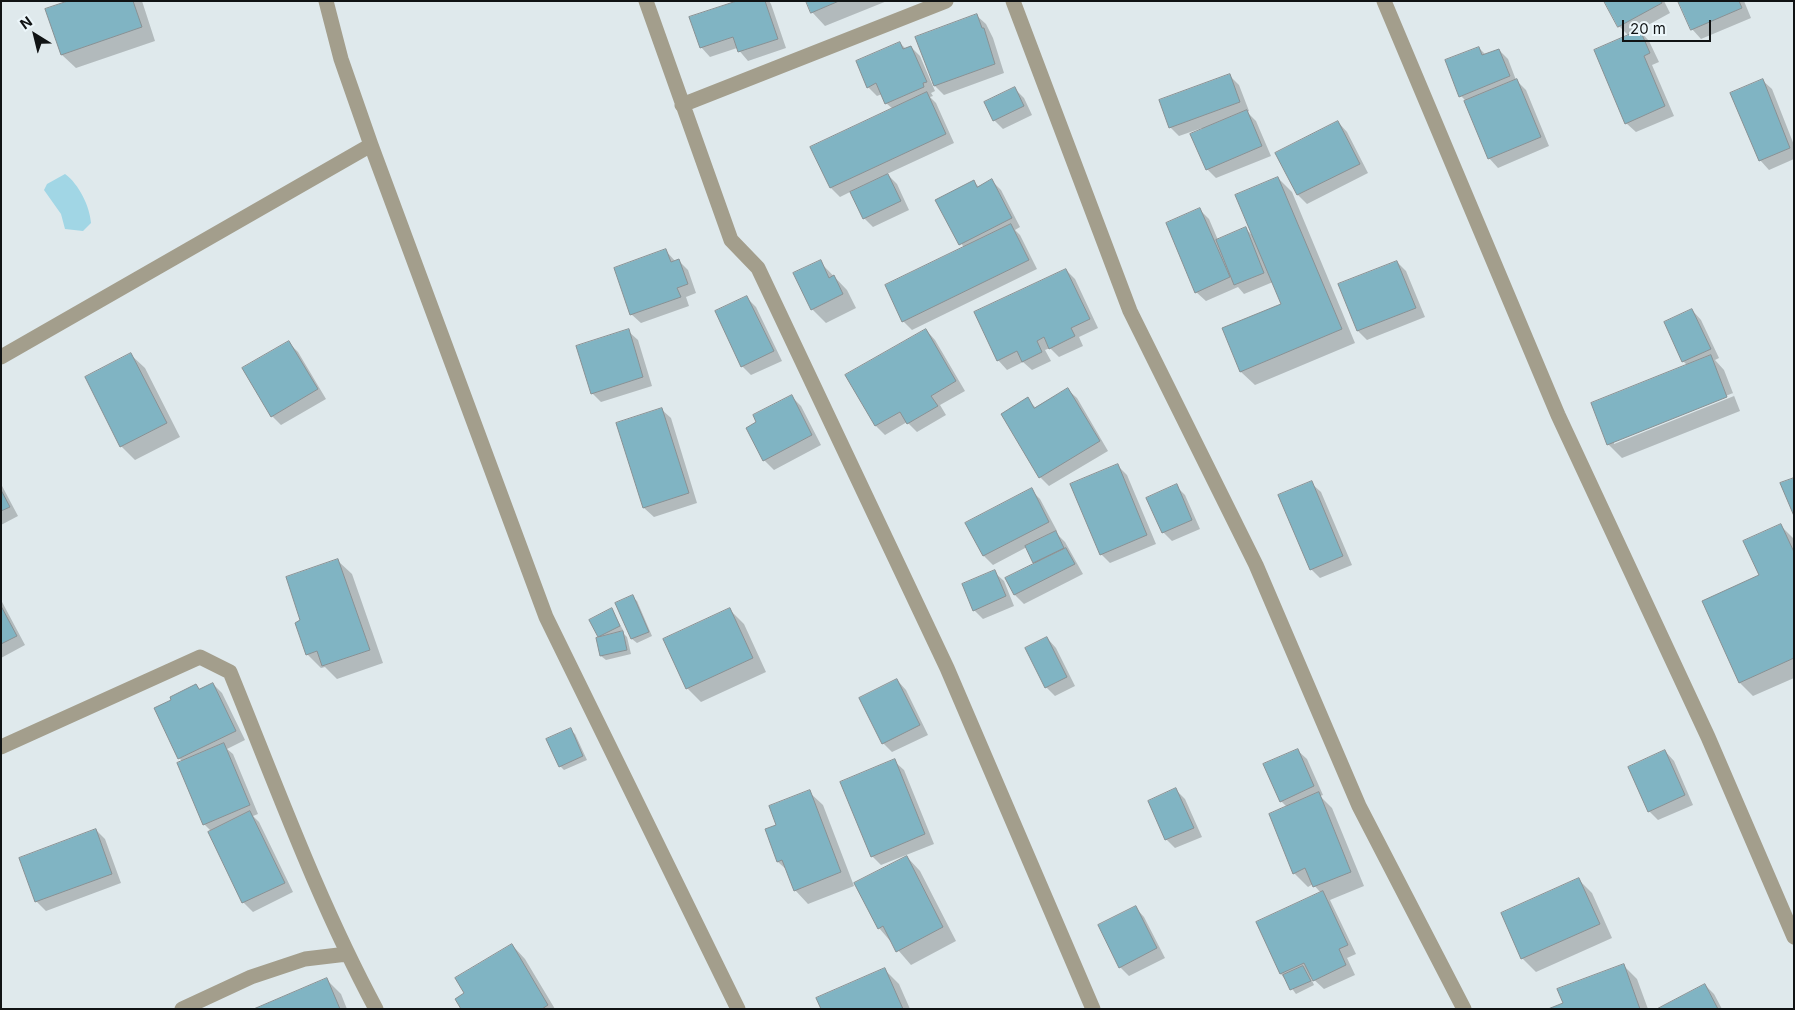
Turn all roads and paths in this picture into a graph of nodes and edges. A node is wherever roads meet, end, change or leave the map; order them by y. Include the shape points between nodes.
1 (326, 1) edge
2 (646, 1) edge
3 (946, 1) edge
4 (1014, 1) edge
5 (1384, 1) edge
6 (682, 105) junction
7 (371, 145) junction
8 (1, 357) edge
9 (1, 747) edge
10 (1794, 937) edge
11 (346, 954) junction
12 (182, 1009) edge
13 (376, 1009) edge
14 (738, 1009) edge
15 (1093, 1009) edge
16 (1464, 1009) edge

1 - 7 street via 340,59
2 - 6 street
3 - 6 street
4 - 16 street via 1130,311 1256,566 1360,806
5 - 10 street via 1558,415 1708,737
6 - 15 street via 731,240 758,268 920,610
7 - 8 street
7 - 14 street via 546,616
9 - 11 street via 200,657 230,672
11 - 12 street via 305,959 251,977
11 - 13 street

